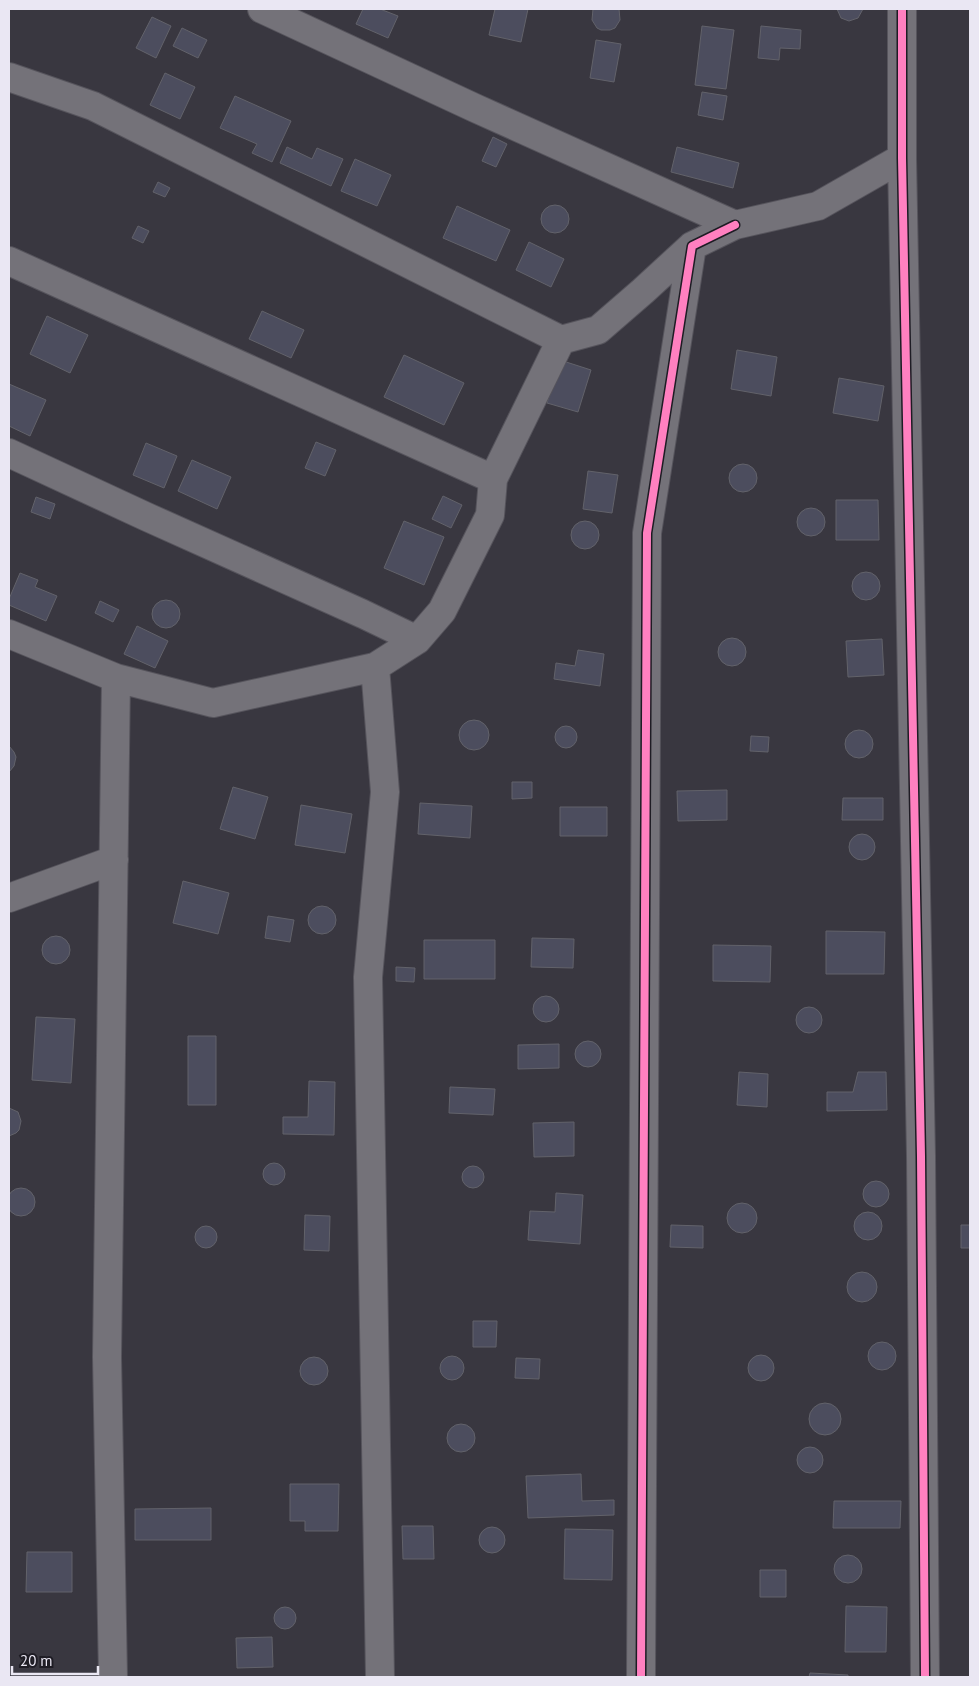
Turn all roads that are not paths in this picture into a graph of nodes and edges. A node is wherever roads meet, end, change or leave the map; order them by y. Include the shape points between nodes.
1 (902, 9) edge
2 (275, 12) edge
3 (9, 77) edge
4 (902, 158) junction
5 (735, 225) junction
6 (692, 246) junction
7 (9, 261) edge
8 (562, 340) junction
9 (9, 453) edge
10 (493, 479) junction
11 (9, 634) edge
12 (417, 640) junction
13 (375, 667) junction
14 (116, 678) junction
15 (114, 860) junction
16 (9, 898) edge
17 (113, 1677) edge
18 (380, 1677) edge
19 (641, 1677) edge
20 (925, 1677) edge

1 - 4 street
2 - 5 street
3 - 8 street via 93,106
4 - 5 street via 818,206
4 - 20 street via 921,1156
5 - 6 street
6 - 8 street via 598,330
6 - 19 street via 647,533
7 - 10 street
8 - 10 street
9 - 12 street
10 - 12 street via 490,515 442,611
11 - 14 street
12 - 13 street
13 - 14 street via 212,703
13 - 18 street via 385,792 368,977
14 - 15 street
15 - 16 street
15 - 17 street via 107,1357

